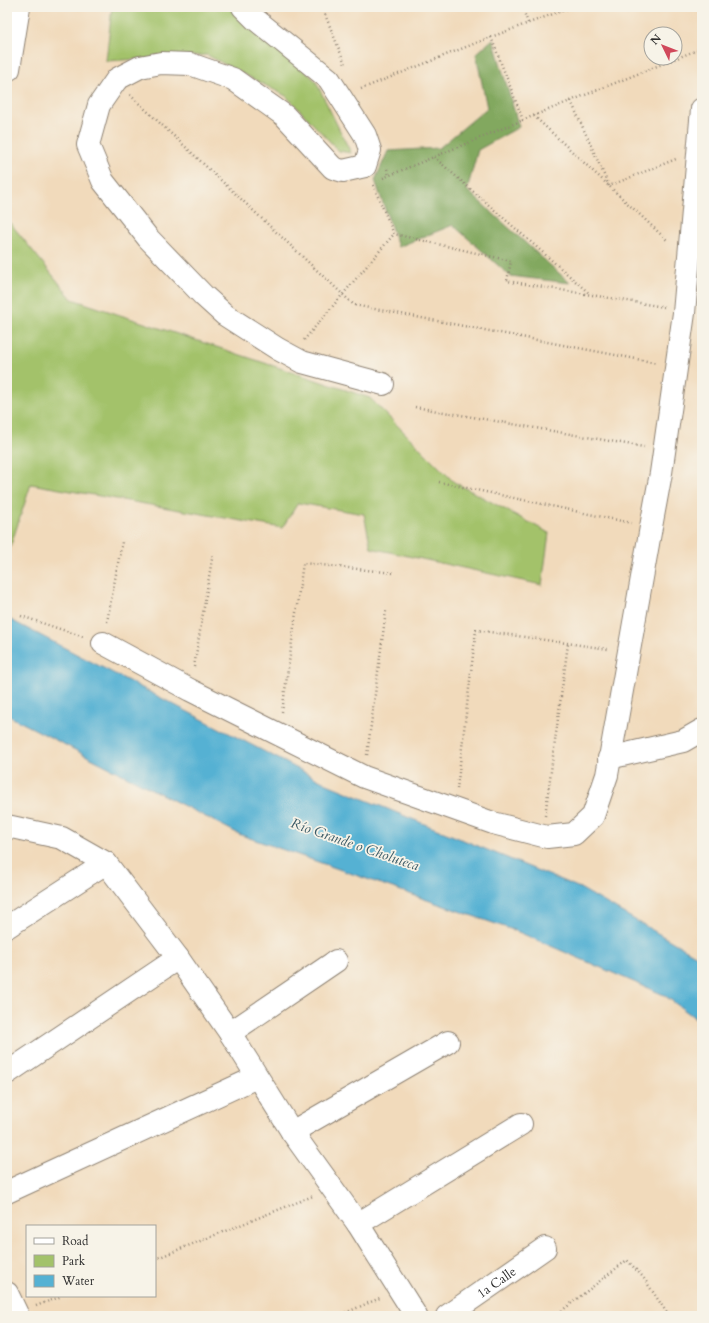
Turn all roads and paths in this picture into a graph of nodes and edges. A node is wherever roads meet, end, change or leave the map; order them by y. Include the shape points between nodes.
1 (19, 7) edge
2 (243, 7) edge
3 (522, 7) edge
4 (572, 7) edge
5 (528, 23) junction
6 (491, 37) junction
7 (702, 48) edge
8 (9, 69) dead end
9 (115, 81) junction
10 (356, 90) dead end
11 (571, 101) junction
12 (702, 109) edge
13 (534, 116) junction
14 (523, 120) junction
15 (699, 151) junction
16 (434, 157) junction
17 (368, 174) junction
18 (609, 186) junction
19 (394, 234) junction
20 (693, 266) edge
21 (343, 294) junction
22 (590, 294) junction
23 (684, 310) junction
24 (291, 356) junction
25 (676, 366) junction
26 (383, 384) dead end
27 (415, 406) dead end
28 (664, 451) junction
29 (439, 482) dead end
30 (651, 527) junction
31 (122, 542) dead end
32 (213, 553) dead end
33 (394, 573) dead end
34 (386, 611) dead end
35 (21, 616) dead end
36 (102, 643) junction
37 (568, 644) junction
38 (628, 652) junction
39 (190, 690) junction
40 (702, 730) edge
41 (278, 734) junction
42 (610, 758) junction
43 (364, 777) junction
44 (454, 809) junction
45 (7, 826) edge
46 (542, 836) junction
47 (106, 863) junction
48 (7, 927) edge
49 (178, 958) junction
50 (336, 961) dead end
51 (230, 1033) junction
52 (448, 1042) dead end
53 (7, 1074) edge
54 (257, 1077) junction
55 (521, 1124) dead end
56 (292, 1132) junction
57 (333, 1188) junction
58 (7, 1192) edge
59 (358, 1224) junction
60 (544, 1248) dead end
61 (156, 1259) edge
62 (400, 1289) junction
63 (7, 1293) edge
64 (60, 1297) edge
65 (18, 1315) edge
66 (338, 1316) edge
67 (416, 1316) edge
68 (447, 1316) edge
69 (555, 1316) edge
70 (669, 1316) edge

1 - 8 street
2 - 17 street via 329,79 365,135 370,150
3 - 5 path
4 - 5 path
5 - 6 path
6 - 10 path
6 - 14 path
7 - 11 path
9 - 17 street via 140,67 161,63 190,64 233,79 285,116 334,168
9 - 21 path
9 - 24 street via 99,105 88,145 103,181 148,238 204,296 225,315
11 - 13 path
11 - 18 path
12 - 15 street
13 - 14 path
13 - 18 path
14 - 16 path
15 - 18 path
15 - 20 street
16 - 17 path
16 - 22 path
17 - 19 path
18 - 20 path
19 - 21 path
19 - 22 path via 511,260 507,281
20 - 23 street
21 - 24 path
21 - 25 path via 354,305
22 - 23 path
23 - 25 street
24 - 26 street via 302,362
25 - 28 street
27 - 28 path
28 - 30 street
29 - 30 path
30 - 38 street
31 - 36 path
32 - 39 path
33 - 41 path via 303,563
34 - 43 path
35 - 36 path
36 - 39 street
37 - 38 path
37 - 44 path via 476,630
37 - 46 path
38 - 42 street
39 - 41 street
40 - 42 street via 683,741
41 - 43 street
42 - 46 street via 594,816 574,834
43 - 44 street
44 - 46 street
45 - 47 street via 62,838
47 - 48 street
47 - 49 street
49 - 51 street
49 - 53 street
50 - 51 street
51 - 54 street
52 - 56 street
54 - 56 street
54 - 58 street
55 - 59 street
56 - 57 street
57 - 59 street
57 - 61 path
59 - 62 street
60 - 68 street, 1a Calle
62 - 66 path
62 - 67 street
63 - 65 street
64 - 65 path
69 - 70 path via 627,1260 643,1277

